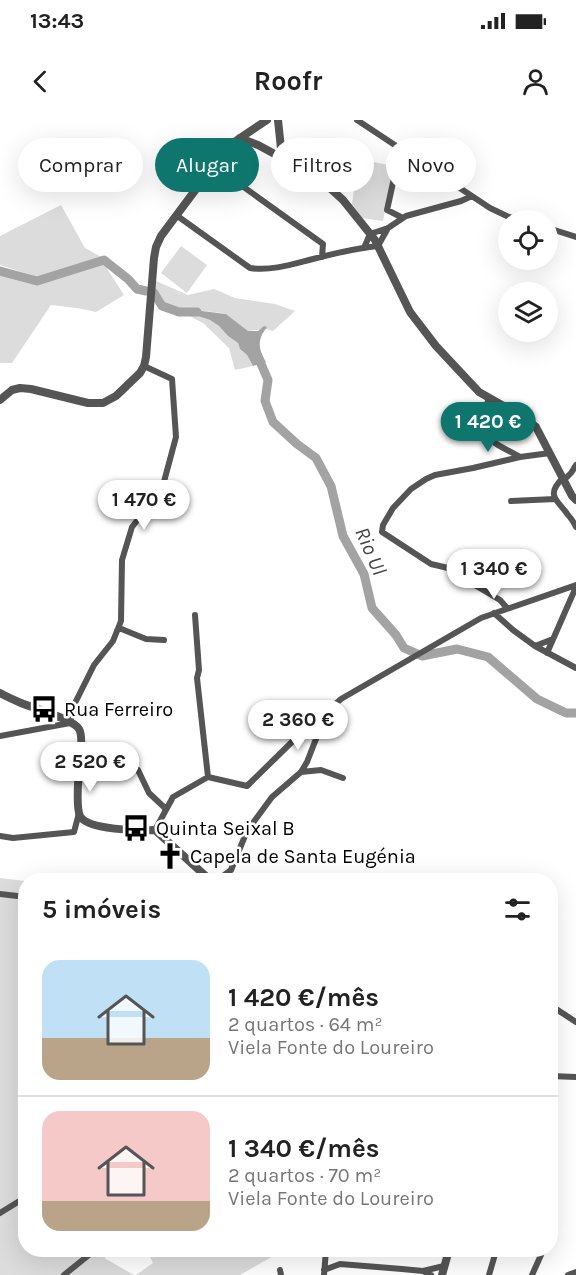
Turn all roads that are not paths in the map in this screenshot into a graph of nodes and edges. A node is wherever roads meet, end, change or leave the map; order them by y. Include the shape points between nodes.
1 (267, 120) edge
2 (280, 120) edge
3 (357, 120) edge
4 (240, 138) edge
5 (280, 138) edge
6 (193, 192) edge
7 (251, 192) edge
8 (334, 192) edge
9 (391, 192) edge
10 (472, 196) junction
11 (498, 212) edge
12 (176, 215) junction
13 (403, 218) junction
14 (388, 228) junction
15 (558, 231) edge
16 (576, 237) edge
17 (374, 240) junction
18 (364, 248) junction
19 (322, 257) junction
20 (144, 366) junction
21 (489, 398) junction
22 (0, 400) edge
23 (550, 453) junction
24 (520, 457) junction
25 (576, 465) edge
26 (563, 479) junction
27 (555, 499) junction
28 (576, 500) edge
29 (511, 501) dead end
30 (576, 527) edge
31 (576, 586) edge
32 (505, 609) junction
33 (494, 613) junction
34 (195, 615) dead end
35 (506, 622) junction
36 (118, 628) junction
37 (553, 639) junction
38 (164, 640) dead end
39 (535, 646) junction
40 (548, 653) junction
41 (576, 668) edge
42 (0, 693) edge
43 (309, 704) dead end
44 (70, 723) junction
45 (0, 736) edge
46 (138, 770) dead end
47 (301, 771) junction
48 (208, 777) junction
49 (343, 778) dead end
50 (166, 809) junction
51 (79, 813) junction
52 (154, 831) junction
53 (0, 836) edge
54 (202, 873) edge
55 (227, 873) edge
56 (0, 894) edge
57 (18, 896) edge
58 (558, 1010) edge
59 (576, 1022) edge
60 (558, 1076) edge
61 (576, 1077) edge
62 (18, 1202) edge
63 (0, 1213) edge
64 (86, 1257) edge
65 (326, 1257) edge
66 (331, 1257) edge
67 (447, 1257) edge
68 (494, 1257) edge
69 (540, 1257) edge
70 (340, 1264) junction
71 (444, 1266) junction
72 (423, 1271) junction
73 (324, 1272) edge
74 (576, 1272) edge
75 (64, 1275) edge
76 (431, 1275) edge
77 (442, 1275) edge
78 (489, 1275) edge
79 (532, 1275) edge
80 (568, 1275) edge

1 - 4 street
2 - 5 street
3 - 10 street
6 - 12 street
7 - 19 street via 323,244
8 - 17 street
9 - 13 street via 387,210
10 - 11 street
10 - 13 street
12 - 19 street via 250,268 261,270
12 - 20 street via 156,247
13 - 14 street
14 - 17 street
14 - 17 street
15 - 16 street
17 - 18 street
17 - 18 street
17 - 21 street via 410,312 479,393
18 - 19 street
20 - 22 street via 116,396 102,403 31,388 12,390
20 - 36 street via 172,378 176,437 162,489 132,527 123,560
21 - 23 street via 536,427
21 - 24 street via 480,426 484,435
23 - 24 street
23 - 26 street
24 - 32 street via 426,478 393,508 382,532 431,564 464,574 473,584 495,595
25 - 26 street
26 - 27 street via 555,490
26 - 28 street
27 - 29 street
27 - 30 street
31 - 32 street
31 - 37 street
32 - 33 street
32 - 35 street
33 - 35 street
33 - 47 street via 341,699 323,721
34 - 48 street via 197,678
35 - 39 street
36 - 38 street via 146,639
36 - 44 street via 94,665 75,703
37 - 39 street
37 - 40 street
39 - 40 street
40 - 41 street
42 - 44 street
43 - 48 street via 298,736 247,786
44 - 45 street
44 - 51 street via 80,734
46 - 50 street via 149,793
47 - 49 street via 321,770
47 - 55 street via 272,797 247,831
48 - 50 street via 173,797
50 - 52 street
51 - 52 street via 92,825
51 - 53 street via 74,832
52 - 54 street
56 - 57 street
58 - 59 street
60 - 61 street
62 - 63 street
64 - 75 street
65 - 73 street
66 - 70 street
67 - 71 street
68 - 78 street
69 - 79 street
70 - 72 street
70 - 73 street
71 - 72 street
71 - 77 street
72 - 76 street
74 - 80 street

